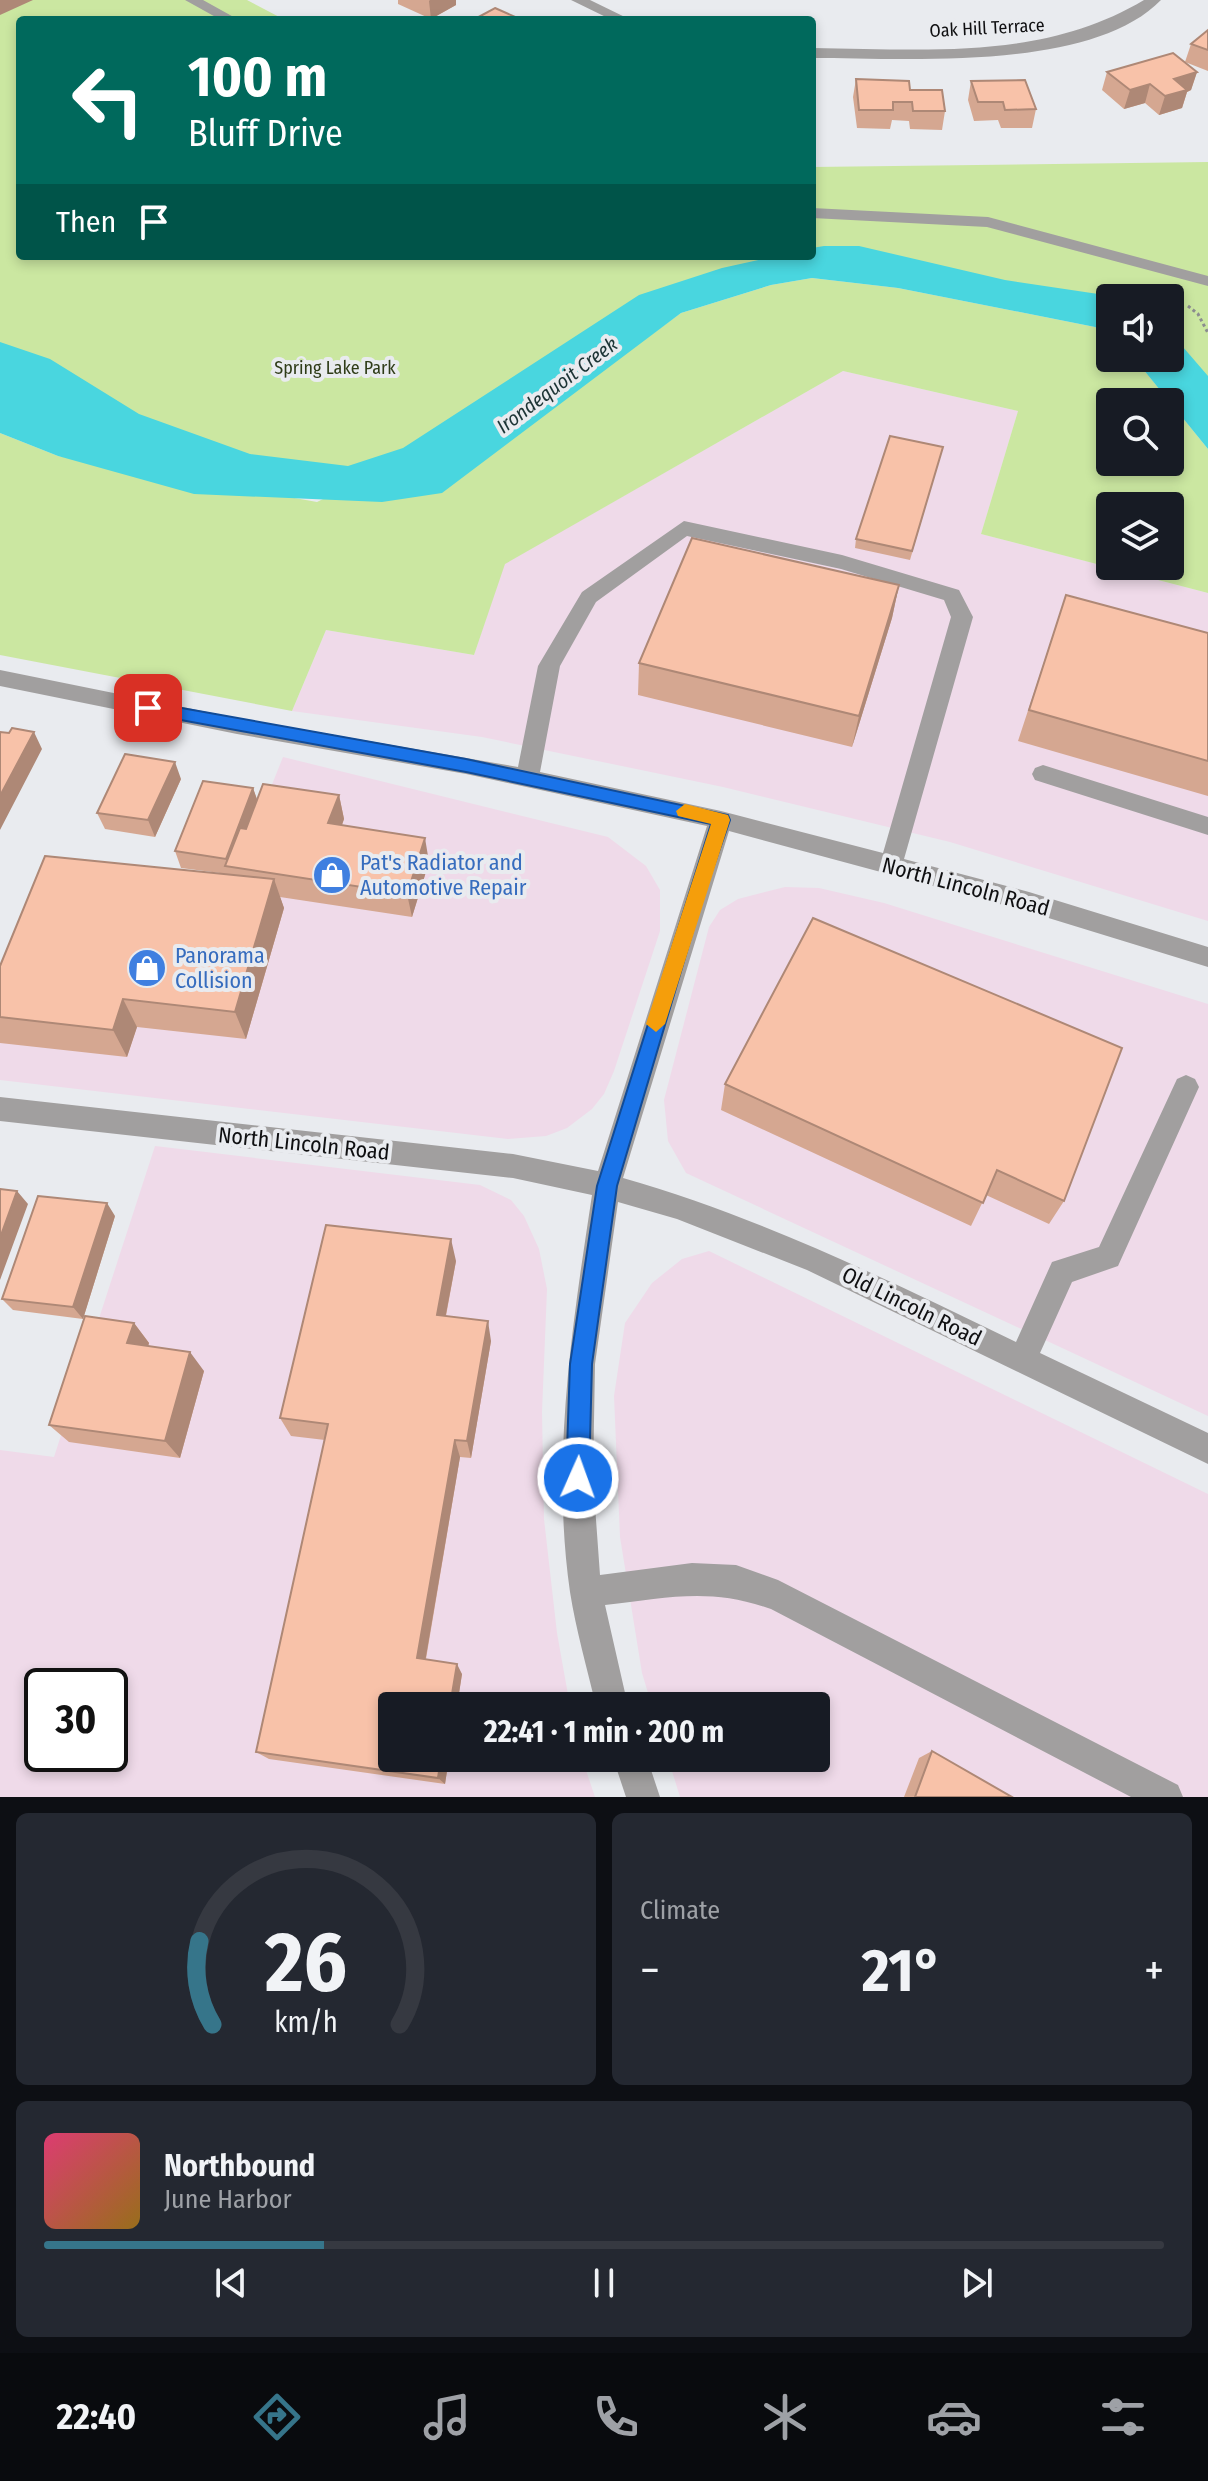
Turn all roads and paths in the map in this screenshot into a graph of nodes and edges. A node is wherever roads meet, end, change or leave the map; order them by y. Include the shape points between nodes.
1 (192, 0) edge
2 (578, 0) edge
3 (1154, 0) edge
4 (224, 16) edge
5 (615, 16) edge
6 (816, 53) edge
7 (816, 213) edge
8 (1208, 281) edge
9 (0, 678) edge
10 (1043, 774) dead end
11 (527, 778) junction
12 (721, 820) junction
13 (1208, 826) edge
14 (891, 865) junction
15 (1208, 957) edge
16 (1186, 1087) dead end
17 (0, 1109) edge
18 (607, 1186) junction
19 (1023, 1359) junction
20 (1208, 1449) edge
21 (586, 1592) junction
22 (609, 1692) edge
23 (635, 1772) edge
24 (643, 1797) edge
25 (1166, 1797) edge

1 - 4 street
2 - 5 street
3 - 6 street, Oak Hill Terrace via 1115,25 1043,46
7 - 8 street via 988,222
9 - 11 street, North Lincoln Road
10 - 13 street
11 - 12 street, North Lincoln Road
11 - 14 street via 549,666 589,597 684,528 842,562 952,595 962,617
12 - 14 street, North Lincoln Road
12 - 18 street
14 - 15 street, North Lincoln Road
16 - 19 street via 1108,1257 1062,1272
17 - 18 street, North Lincoln Road via 513,1166
18 - 19 street, Old Lincoln Road via 677,1206 816,1260
18 - 21 street via 581,1364 578,1478
19 - 20 street, Old Lincoln Road
21 - 22 street
21 - 25 street via 692,1579 736,1581 778,1596
23 - 24 street

